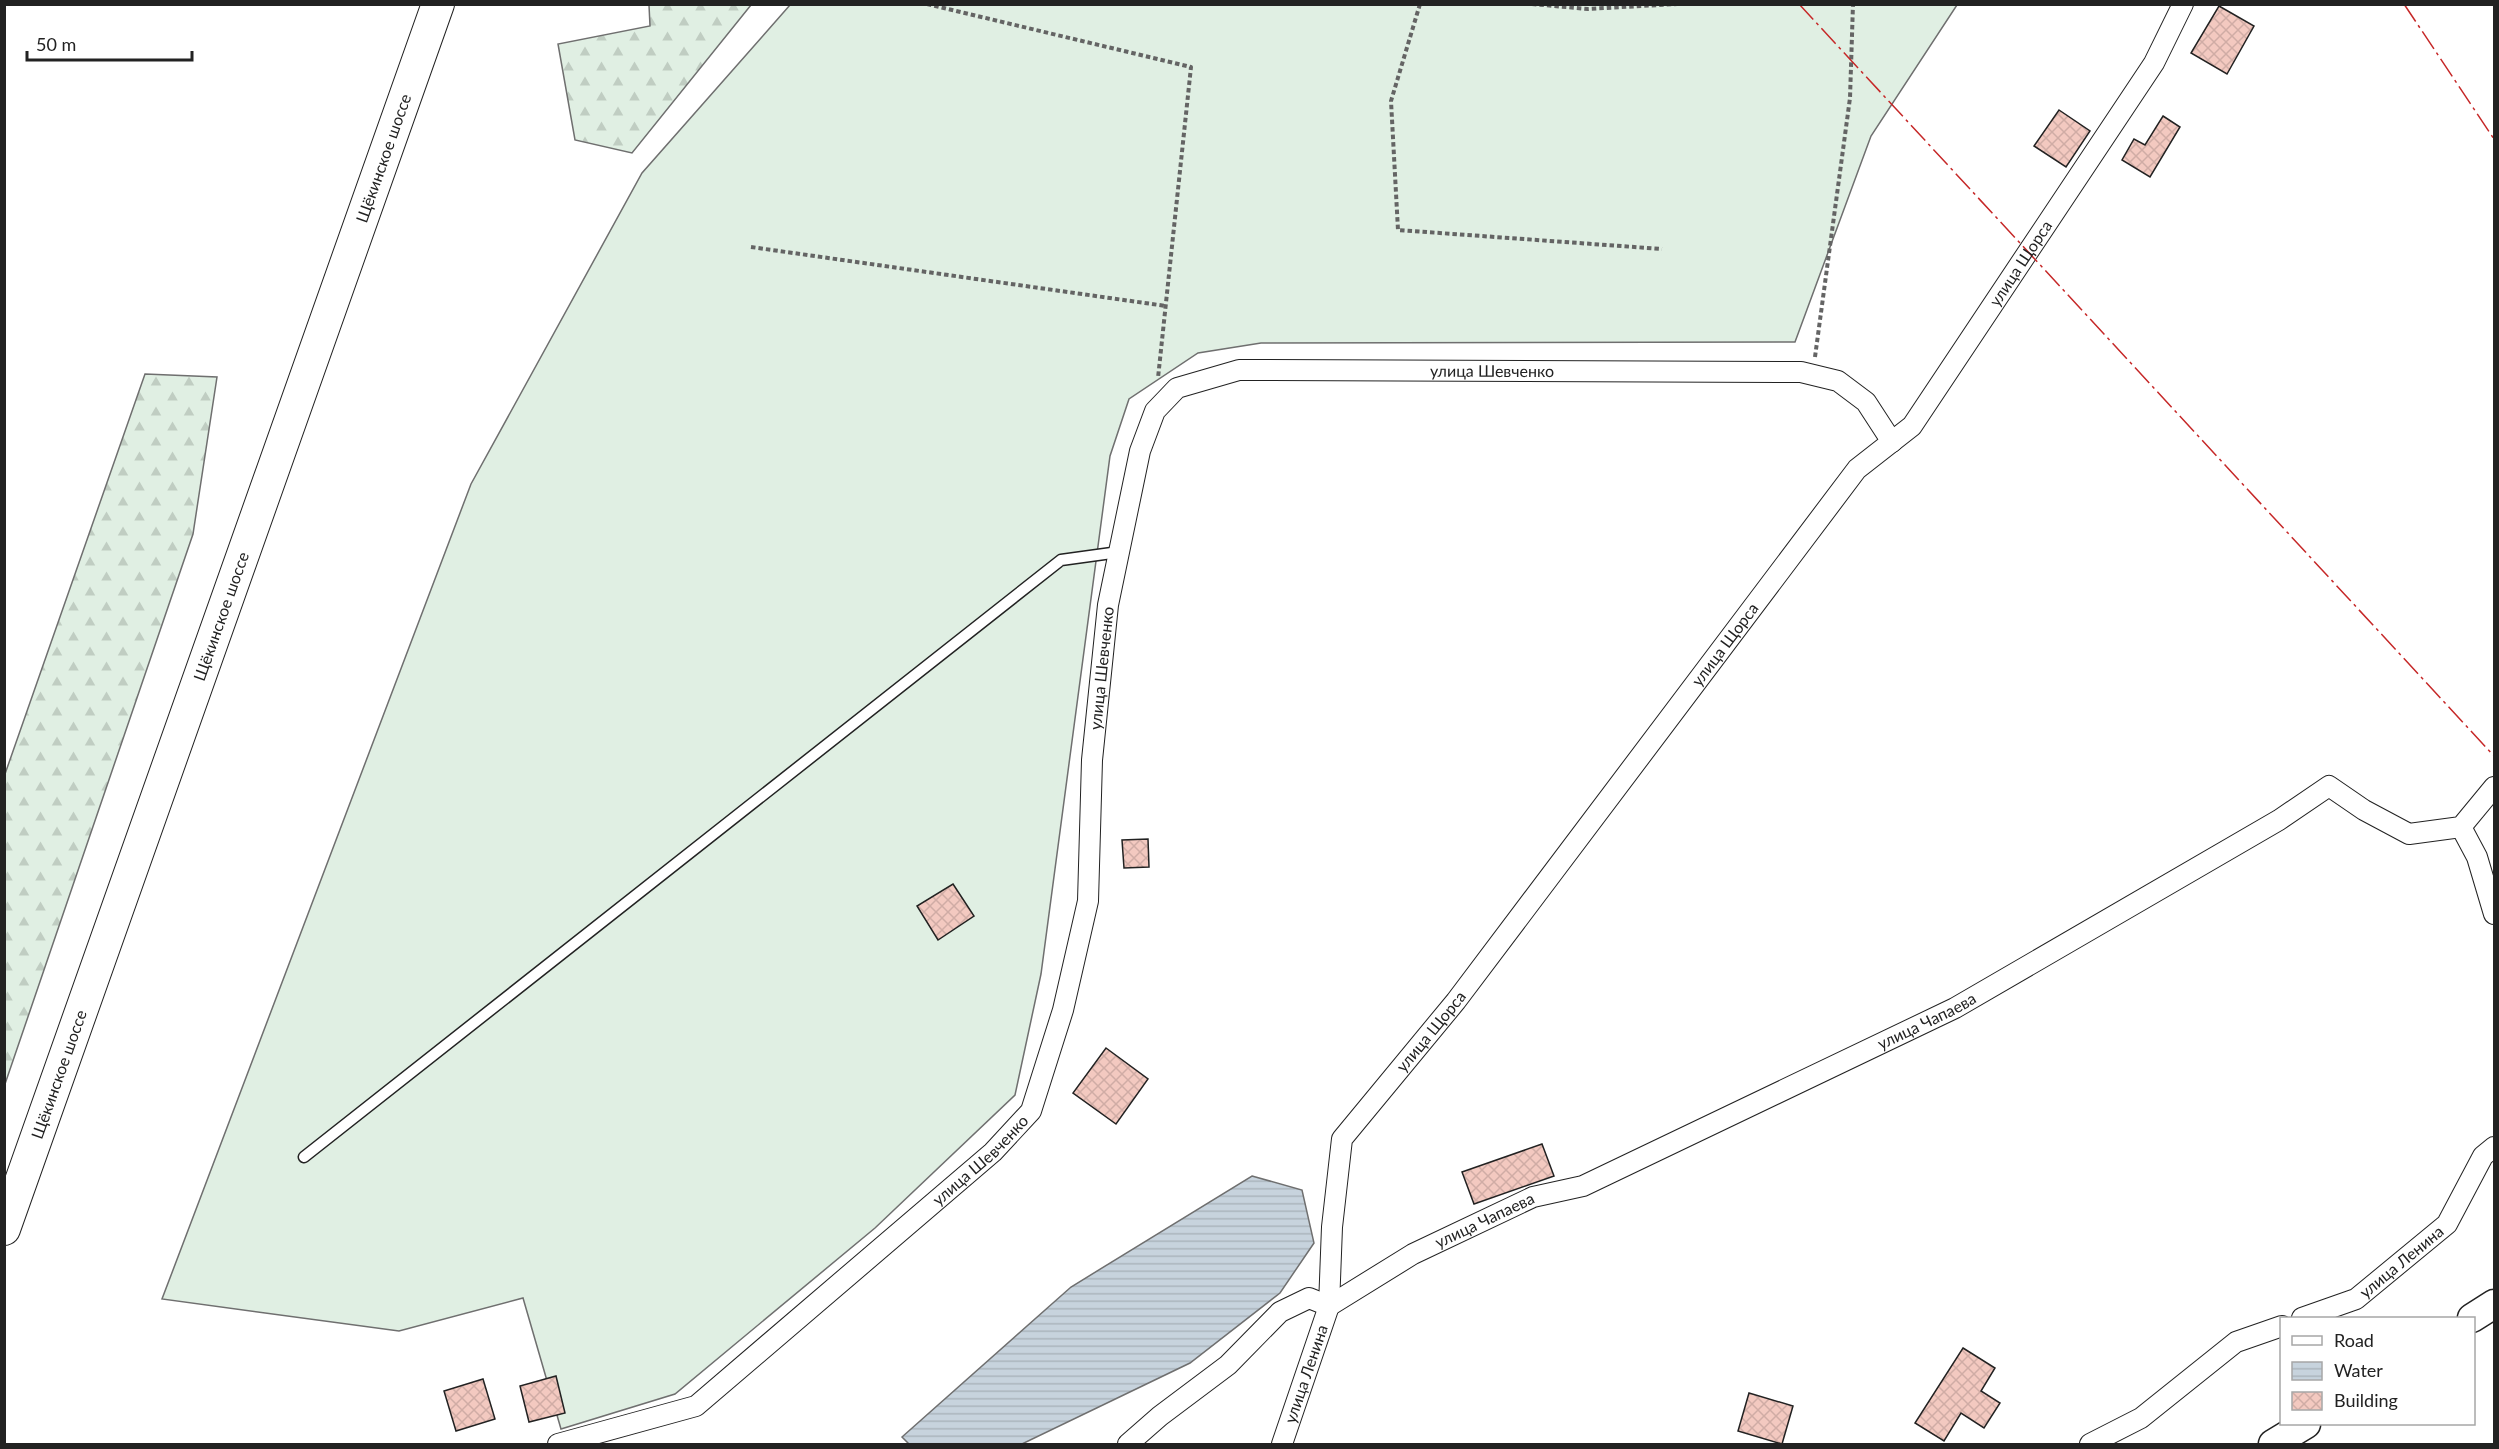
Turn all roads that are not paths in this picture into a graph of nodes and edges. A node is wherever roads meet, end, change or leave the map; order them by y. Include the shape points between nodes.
1 (438, 4) edge
2 (2183, 4) edge
3 (1892, 442) junction
4 (1119, 552) junction
5 (2494, 787) edge
6 (2461, 827) junction
7 (2494, 914) edge
8 (2494, 1146) edge
9 (304, 1157) dead end
10 (4, 1229) edge
11 (2494, 1304) edge
12 (1329, 1306) junction
13 (2305, 1317) edge
14 (2474, 1317) edge
15 (2280, 1327) edge
16 (2304, 1425) edge
17 (558, 1444) edge
18 (1128, 1444) edge
19 (1282, 1444) edge
20 (2090, 1444) edge
21 (2273, 1444) edge

1 - 10 main road, Щёкинское шоссе
2 - 3 street, улица Щорса via 2154,63 1912,426
3 - 4 street, улица Шевченко via 1866,402 1838,381 1789,372 1239,370 1178,388 1155,411 1140,451
3 - 12 street, улица Щорса via 1857,469 1456,1001 1342,1139 1332,1227
4 - 9 lane via 1061,560
4 - 17 street, улица Шевченко via 1108,605 1092,759 1088,901 1064,1010 1030,1111 993,1152 696,1406
5 - 6 street
6 - 7 street via 2477,857
6 - 12 street, улица Чапаева via 2409,834 2329,786 2279,820 1955,1008 1583,1186 1533,1197 1413,1254
8 - 13 street, улица Ленина via 2483,1156 2447,1224 2356,1299
11 - 14 main road
12 - 18 street via 1309,1298 1280,1312 1228,1365
12 - 19 street, улица Ленина
15 - 20 street via 2236,1342 2141,1418
16 - 21 main road

